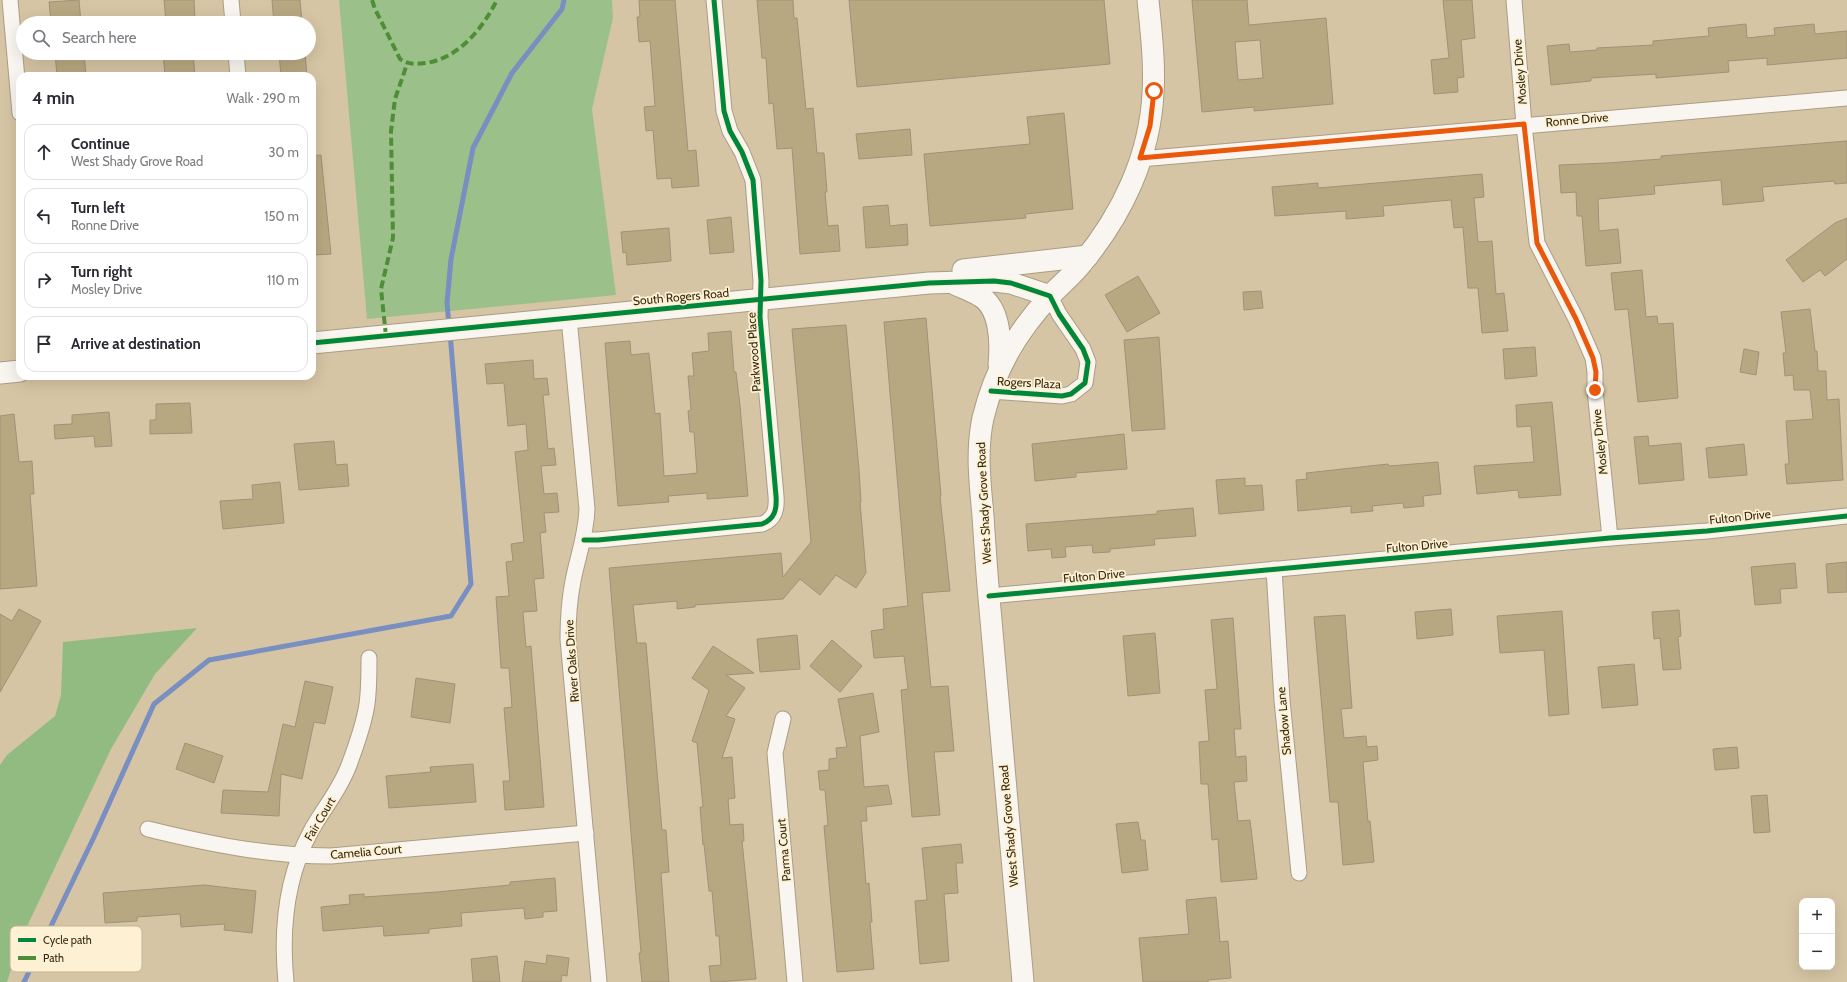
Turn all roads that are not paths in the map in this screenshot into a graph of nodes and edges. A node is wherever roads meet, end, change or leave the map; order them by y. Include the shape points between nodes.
1 (10, 0) edge
2 (230, 0) edge
3 (714, 0) edge
4 (1148, 0) edge
5 (1514, 0) edge
6 (232, 16) edge
7 (237, 60) edge
8 (16, 72) edge
9 (238, 72) edge
10 (1847, 98) edge
11 (1524, 124) junction
12 (1140, 158) junction
13 (1088, 256) junction
14 (945, 283) junction
15 (1050, 296) junction
16 (761, 300) junction
17 (569, 318) junction
18 (316, 343) edge
19 (999, 369) junction
20 (16, 371) edge
21 (0, 372) edge
22 (991, 391) junction
23 (1847, 516) edge
24 (1610, 538) junction
25 (584, 540) junction
26 (1274, 570) junction
27 (989, 596) junction
28 (370, 658) dead end
29 (783, 718) dead end
30 (148, 829) dead end
31 (586, 833) junction
32 (300, 856) junction
33 (1299, 873) dead end
34 (286, 982) edge
35 (599, 982) edge
36 (795, 982) edge
37 (1023, 982) edge

1 - 8 street
2 - 6 street
3 - 16 street, Parkwood Place via 724,111 730,131 753,180
4 - 12 main road, West Shady Grove Road via 1154,91 1150,126
5 - 11 street, Mosley Drive
7 - 9 street
10 - 11 street, Ronne Drive
11 - 12 street, Ronne Drive
11 - 24 street, Mosley Drive via 1537,243 1576,319 1593,358 1596,372 1595,390
12 - 13 main road, West Shady Grove Road via 1128,193 1109,228
13 - 14 main road via 958,270
13 - 15 main road, West Shady Grove Road
14 - 15 main road, South Rogers Road via 1011,283
14 - 16 main road, South Rogers Road
14 - 19 main road via 982,297 992,309 1001,341
15 - 19 main road, West Shady Grove Road via 1026,324
15 - 22 street, Rogers Plaza via 1083,349 1088,362 1085,383 1071,394 1062,396
16 - 17 main road, South Rogers Road
16 - 25 street, Parkwood Place via 760,317 776,505 773,516 762,524
17 - 18 main road, South Rogers Road
17 - 25 street, River Oaks Drive via 587,509
19 - 22 main road, West Shady Grove Road
20 - 21 main road
22 - 27 main road, West Shady Grove Road via 979,444
23 - 24 street, Fulton Drive
24 - 26 street, Fulton Drive
25 - 31 street, River Oaks Drive via 568,606 568,639
26 - 27 street, Fulton Drive
26 - 33 street, Shadow Lane via 1282,700
27 - 37 main road, West Shady Grove Road
28 - 32 street, Fair Court via 367,704 359,738 335,794 311,831
29 - 36 street, Parma Court via 775,753
30 - 32 street, Camelia Court via 246,851
31 - 32 street, Camelia Court via 331,856
31 - 35 street, River Oaks Drive
32 - 34 street, Fair Court via 288,894 284,930

